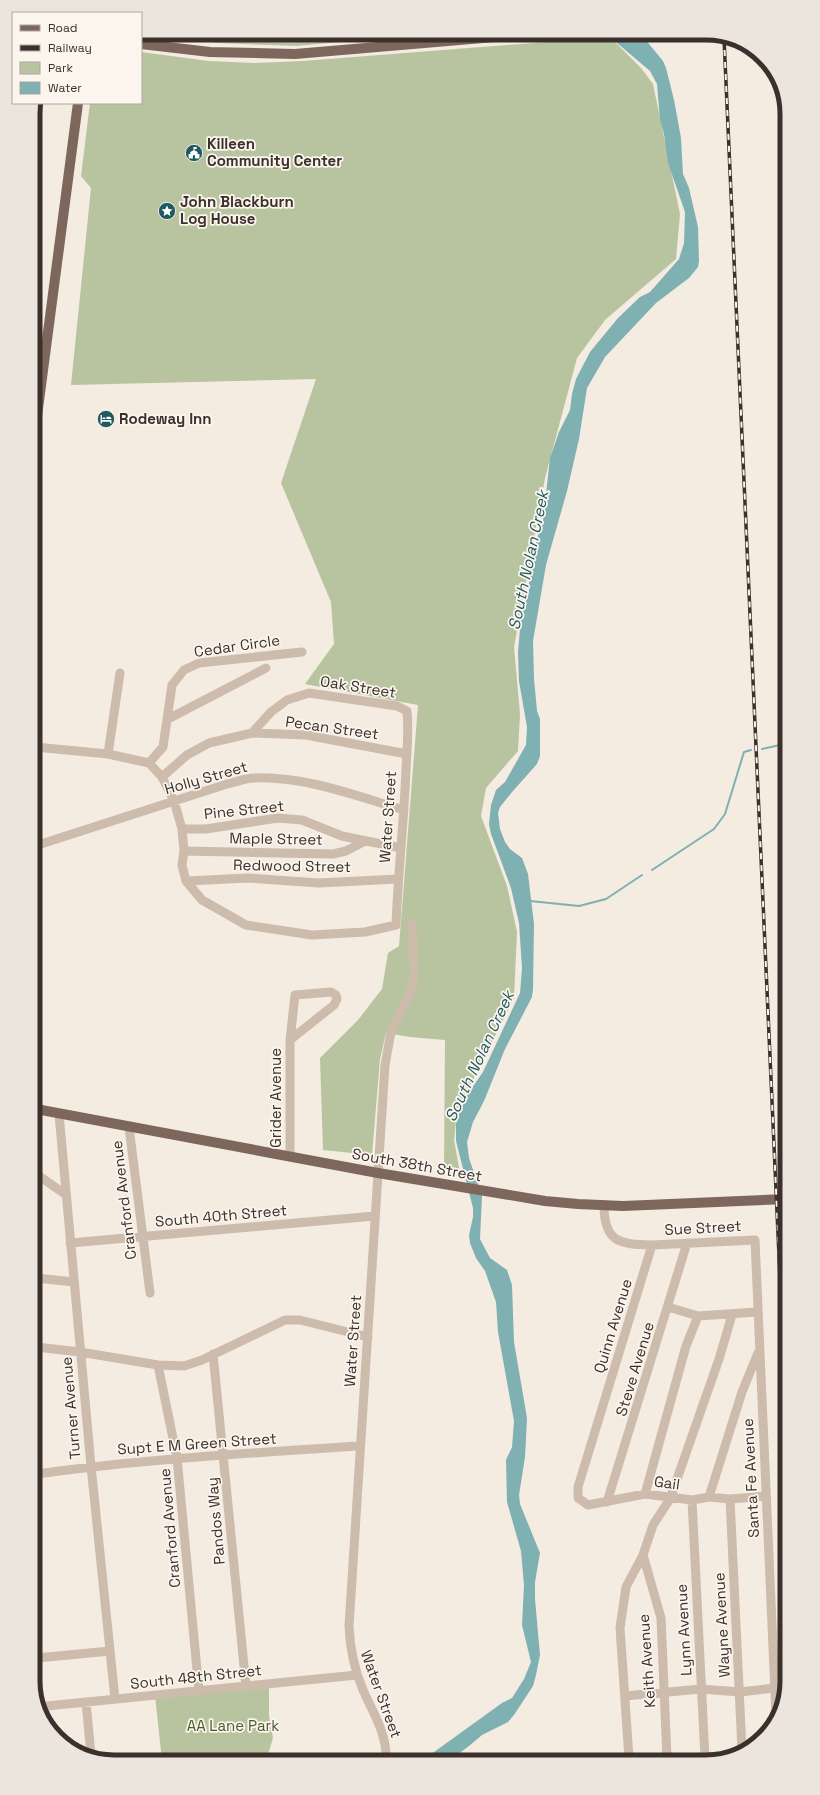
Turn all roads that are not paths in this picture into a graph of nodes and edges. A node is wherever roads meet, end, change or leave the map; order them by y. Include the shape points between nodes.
1 (459, 40) edge
2 (142, 44) edge
3 (78, 104) edge
4 (40, 393) edge
5 (302, 652) dead end
6 (248, 657) junction
7 (266, 668) dead end
8 (120, 673) dead end
9 (244, 679) junction
10 (408, 711) joint
11 (168, 719) junction
12 (252, 733) junction
13 (40, 748) edge
14 (108, 754) junction
15 (407, 754) junction
16 (149, 764) junction
17 (162, 777) junction
18 (174, 801) junction
19 (404, 810) junction
20 (182, 829) junction
21 (365, 841) junction
22 (41, 844) dead end
23 (400, 848) junction
24 (184, 851) junction
25 (398, 879) junction
26 (186, 881) junction
27 (412, 924) dead end
28 (290, 1040) junction
29 (40, 1110) edge
30 (40, 1114) edge
31 (59, 1114) junction
32 (130, 1127) junction
33 (290, 1157) junction
34 (378, 1173) junction
35 (40, 1177) edge
36 (65, 1194) junction
37 (780, 1199) edge
38 (604, 1206) junction
39 (375, 1216) junction
40 (143, 1236) junction
41 (755, 1240) joint
42 (70, 1243) junction
43 (687, 1243) junction
44 (652, 1245) junction
45 (40, 1278) edge
46 (74, 1282) junction
47 (150, 1293) dead end
48 (668, 1307) junction
49 (758, 1312) junction
50 (732, 1315) junction
51 (698, 1316) junction
52 (368, 1337) junction
53 (40, 1347) edge
54 (759, 1350) junction
55 (80, 1352) junction
56 (213, 1354) junction
57 (158, 1365) junction
58 (359, 1446) junction
59 (224, 1455) junction
60 (177, 1458) junction
61 (90, 1466) junction
62 (40, 1474) edge
63 (578, 1487) joint
64 (645, 1494) junction
65 (766, 1496) junction
66 (709, 1497) junction
67 (670, 1499) junction
68 (730, 1499) junction
69 (692, 1500) junction
70 (608, 1502) junction
71 (643, 1555) junction
72 (110, 1651) junction
73 (40, 1658) edge
74 (357, 1675) junction
75 (246, 1686) junction
76 (774, 1688) junction
77 (701, 1689) junction
78 (199, 1691) junction
79 (665, 1692) junction
80 (740, 1692) junction
81 (626, 1696) junction
82 (115, 1699) junction
83 (86, 1702) junction
84 (45, 1706) edge
85 (775, 1706) edge
86 (742, 1746) edge
87 (91, 1751) edge
88 (386, 1755) edge
89 (629, 1755) edge
90 (667, 1755) edge
91 (705, 1755) edge

1 - 2 main road via 295,54 210,52
3 - 4 main road
5 - 6 street, Cedar Circle
6 - 9 street via 250,673
6 - 11 street, Cedar Circle via 199,663 184,670 172,686
7 - 9 street
8 - 14 street
9 - 11 street
10 - 12 street, Oak Street via 397,706 309,693 287,700 271,712
10 - 15 street, Water Street
11 - 16 street, Cedar Circle via 163,747
12 - 15 street, Pecan Street via 306,735
12 - 17 street via 209,743 186,755
13 - 14 street
14 - 16 street
15 - 19 street, Water Street
16 - 17 street
17 - 18 street
18 - 19 street, Holly Street via 253,778 289,779
18 - 20 street
18 - 22 street, Holly Street
19 - 23 street, Water Street
20 - 21 street, Pine Street via 206,829 278,818 302,820 342,836
20 - 24 street
21 - 23 street, Pine Street
21 - 24 street, Maple Street via 333,854
23 - 25 street, Water Street
24 - 26 street via 182,865
25 - 26 street, Redwood Street via 319,882 248,878
25 - 26 street, Water Street via 396,925 365,932 312,935 246,925 202,900
27 - 34 street, Water Street via 414,977 410,993 391,1032 386,1051
28 - 28 street, Grider Avenue via 295,995 330,992 336,995 334,1005
28 - 33 street, Grider Avenue
29 - 31 main road, South 38th Street
30 - 31 main road, South 38th Street
31 - 32 main road, South 38th Street
31 - 36 street, Turner Avenue
32 - 33 main road, South 38th Street
32 - 40 street, Cranford Avenue
33 - 34 main road, South 38th Street
34 - 38 main road, South 38th Street via 499,1195
34 - 39 street, Water Street
35 - 36 street
36 - 42 street, Turner Avenue
37 - 38 main road, South 38th Street
38 - 44 street via 604,1220 615,1238 630,1244
39 - 40 street, South 40th Street
39 - 52 street, Water Street
40 - 42 street, South 40th Street
40 - 47 street, Cranford Avenue
41 - 43 street, Sue Street
41 - 49 street, Santa Fe Avenue
42 - 46 street, Turner Avenue
43 - 44 street, Sue Street
43 - 48 street, Steve Avenue
44 - 63 street, Quinn Avenue
45 - 46 street
46 - 55 street, Turner Avenue
48 - 51 street
48 - 70 street, Steve Avenue
49 - 50 street
49 - 54 street, Santa Fe Avenue
50 - 51 street
50 - 67 street
51 - 64 street via 686,1346
52 - 56 street via 300,1320 285,1320
52 - 58 street, Water Street
53 - 55 street
54 - 65 street, Santa Fe Avenue
54 - 66 street via 742,1392
55 - 57 street
55 - 61 street, Turner Avenue
56 - 57 street via 191,1365
56 - 59 street, Pandos Way
57 - 60 street, Cranford Avenue
58 - 59 street, Supt E M Green Street
58 - 74 street, Water Street via 349,1626 351,1651
59 - 60 street, Supt E M Green Street
59 - 75 street, Pandos Way
60 - 61 street, Supt E M Green Street
60 - 78 street, Cranford Avenue
61 - 62 street, Supt E M Green Street
61 - 72 street, Turner Avenue
63 - 70 street, Gail via 578,1498 588,1505
64 - 67 street, Gail
64 - 70 street, Gail
65 - 68 street, Gail
65 - 76 street, Santa Fe Avenue
66 - 68 street, Gail
66 - 69 street, Gail
67 - 69 street, Gail
67 - 71 street via 653,1524
68 - 80 street, Wayne Avenue
69 - 77 street, Lynn Avenue
71 - 79 street, Keith Avenue via 661,1618
71 - 81 street via 626,1587 620,1628
72 - 73 street
72 - 82 street, Turner Avenue
74 - 75 street, South 48th Street
74 - 88 street, Water Street via 382,1728
75 - 78 street, South 48th Street
76 - 80 street
76 - 85 street, Santa Fe Avenue
77 - 79 street
77 - 80 street
77 - 91 street, Lynn Avenue
78 - 82 street, South 48th Street
79 - 81 street
79 - 90 street, Keith Avenue
80 - 86 street, Wayne Avenue
81 - 89 street
82 - 83 street, South 48th Street
83 - 84 street, South 48th Street
83 - 87 street

